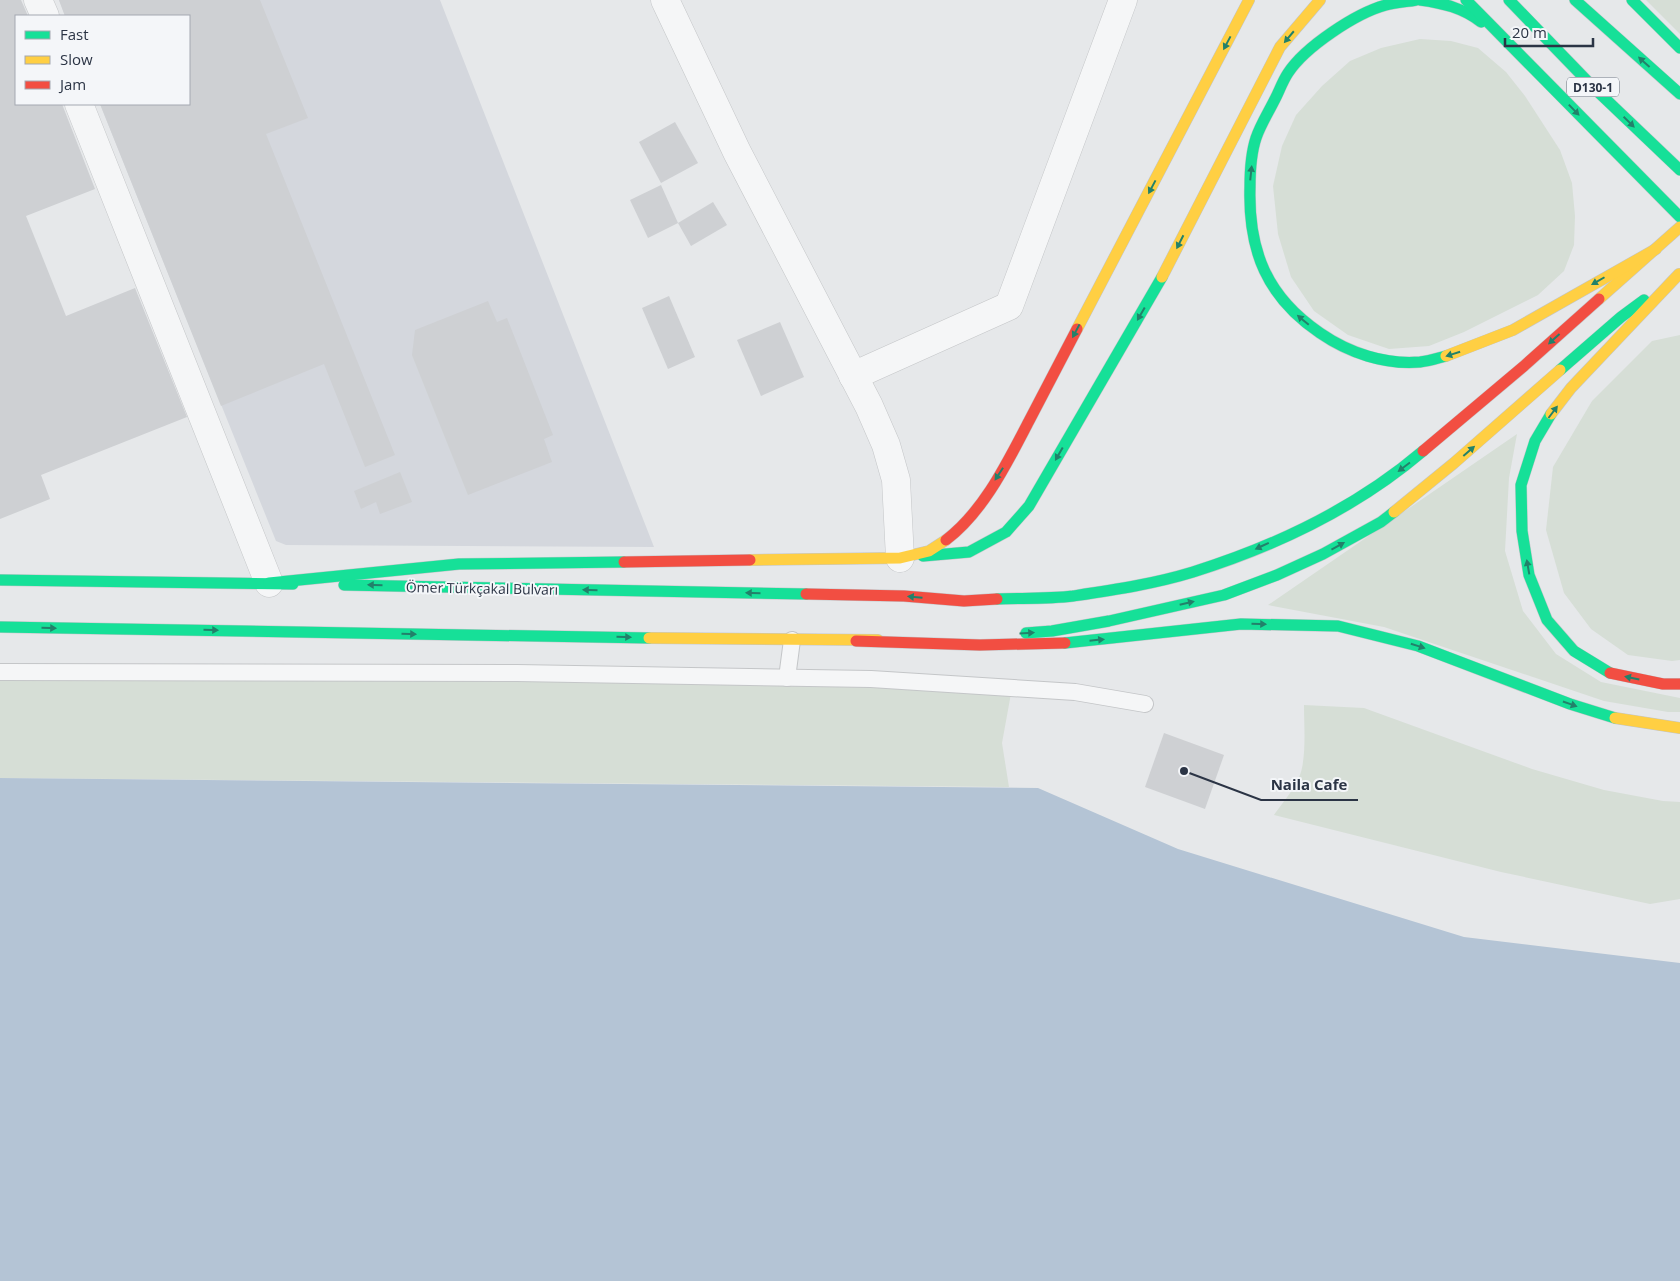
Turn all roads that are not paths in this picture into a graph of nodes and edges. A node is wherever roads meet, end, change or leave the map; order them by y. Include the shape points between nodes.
1 (38, 0) edge
2 (665, 0) edge
3 (1124, 0) edge
4 (1249, 0) edge
5 (1320, 0) edge
6 (1418, 0) edge
7 (1466, 0) edge
8 (1509, 0) edge
9 (1575, 0) edge
10 (1632, 0) edge
11 (44, 15) edge
12 (1680, 48) edge
13 (1547, 83) junction
14 (1680, 94) edge
15 (79, 105) edge
16 (1680, 170) edge
17 (1680, 217) edge
18 (1680, 227) edge
19 (1656, 248) junction
20 (1679, 274) edge
21 (853, 376) junction
22 (900, 558) junction
23 (0, 580) edge
24 (269, 583) junction
25 (0, 627) edge
26 (792, 640) junction
27 (856, 641) junction
28 (0, 672) edge
29 (787, 678) junction
30 (1680, 684) edge
31 (1145, 704) dead end
32 (1680, 728) edge

1 - 11 street
2 - 21 street via 736,152
3 - 21 street via 1009,306
4 -> 22 main road via 1010,458 984,498 958,529 936,548
5 -> 22 main road via 1280,47 1165,271 1029,506 1006,532 969,552
6 - 13 main road via 1442,2 1474,16
19 -> 6 main road via 1513,330 1453,354 1421,362 1389,361 1364,355 1336,344 1301,320 1277,293 1261,264 1253,238 1249,210 1250,174 1256,138 1288,73 1307,52 1355,17 1386,5
7 - 13 main road
8 -> 16 main road, D130-1
14 -> 9 main road
10 - 12 main road
13 -> 17 main road
15 - 24 street
18 - 19 main road
19 -> 24 main road, Ömer Türkçakal Bulvarı via 1524,366 1373,490 1328,517 1248,553 1191,573 1071,596 964,601 904,596
27 -> 20 main road via 1052,631 1224,595 1278,575 1380,522 1454,463 1620,317
30 -> 20 main road via 1663,684 1610,673 1574,651 1547,620 1529,575 1522,531 1522,486 1535,441 1548,418 1571,388
21 - 22 street via 886,445 896,480
22 - 24 main road via 459,564
23 - 24 main road, Ömer Türkçakal Bulvarı
25 -> 26 main road
26 - 27 main road
26 - 29 lane
27 -> 32 main road via 980,645 1071,643 1241,624 1338,626 1418,646 1570,704 1619,719
28 - 29 lane via 517,673
29 - 31 lane via 871,679 1075,692

